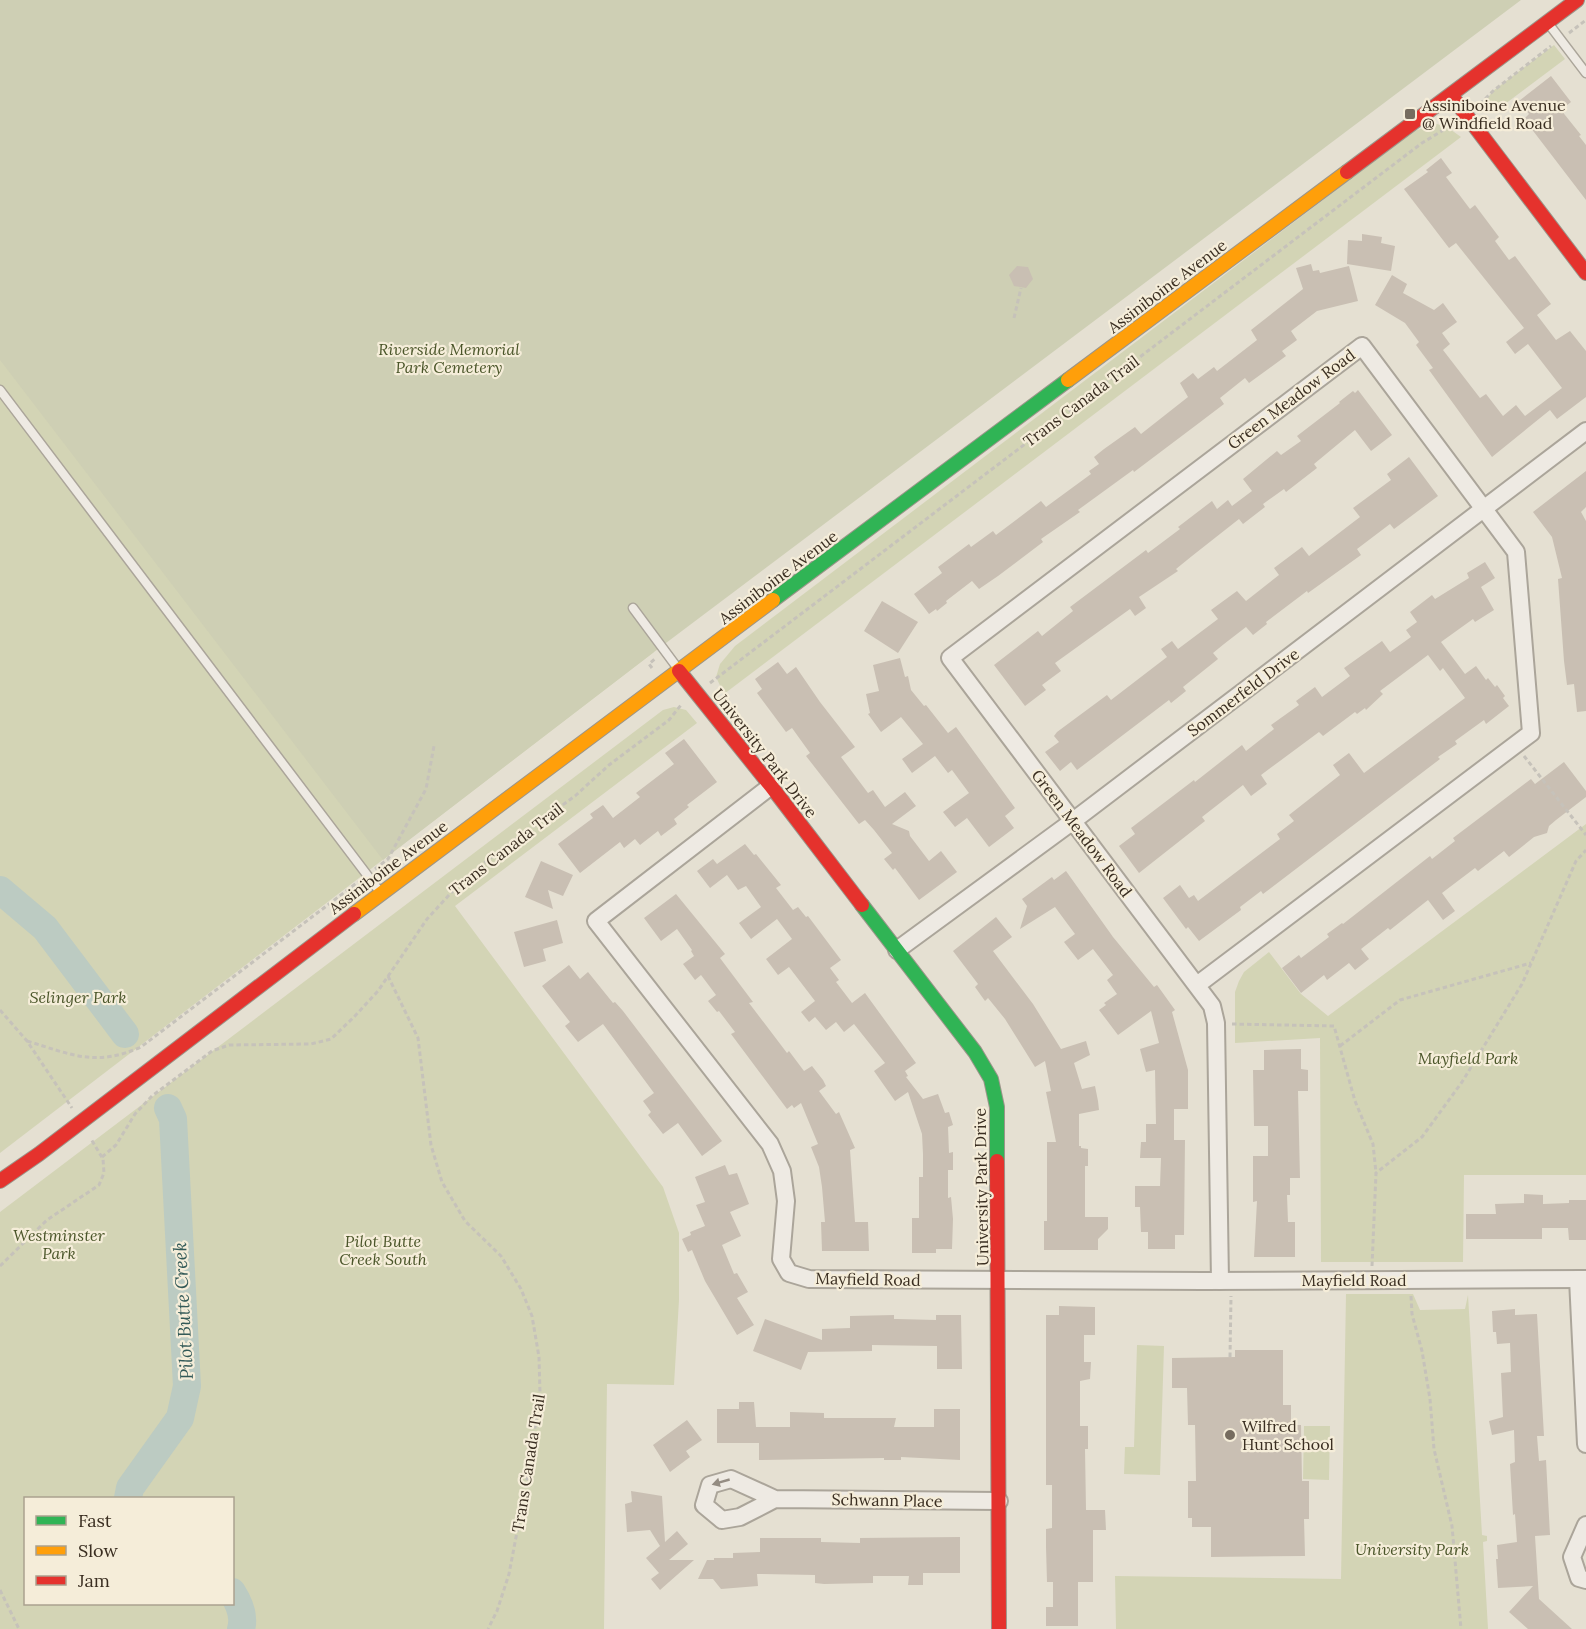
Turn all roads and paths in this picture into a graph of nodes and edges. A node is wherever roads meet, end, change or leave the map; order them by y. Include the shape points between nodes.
1 (1577, 0) edge
2 (1586, 20) edge
3 (1547, 22) junction
4 (1561, 39) junction
5 (1586, 73) edge
6 (1451, 95) junction
7 (1486, 100) dead end
8 (1448, 129) dead end
9 (1586, 273) edge
10 (1021, 290) dead end
11 (1014, 318) dead end
12 (0, 390) edge
13 (1586, 431) edge
14 (1484, 509) junction
15 (633, 608) dead end
16 (679, 671) junction
17 (718, 678) dead end
18 (679, 706) dead end
19 (1515, 745) junction
20 (434, 746) dead end
21 (771, 786) junction
22 (1074, 821) junction
23 (1586, 836) edge
24 (1586, 850) edge
25 (367, 875) junction
26 (381, 892) junction
27 (897, 950) junction
28 (1531, 963) junction
29 (388, 976) junction
30 (1197, 985) junction
31 (0, 1010) edge
32 (1216, 1023) junction
33 (27, 1041) junction
34 (1340, 1046) junction
35 (82, 1122) junction
36 (102, 1157) junction
37 (1376, 1173) junction
38 (0, 1181) edge
39 (0, 1266) edge
40 (1410, 1279) junction
41 (1582, 1279) edge
42 (999, 1280) junction
43 (1371, 1280) junction
44 (1220, 1281) junction
45 (1231, 1293) dead end
46 (1230, 1357) dead end
47 (1586, 1444) edge
48 (775, 1499) dead end
49 (999, 1501) junction
50 (1586, 1526) edge
51 (1586, 1580) edge
52 (0, 1590) edge
53 (19, 1629) edge
54 (488, 1629) edge
55 (999, 1629) edge
56 (1461, 1629) edge

1 - 3 street, Assiniboine Avenue
2 - 4 path
3 - 4 lane
3 - 6 street, Assiniboine Avenue
4 - 5 lane
4 - 7 path
6 - 9 street
6 - 16 street, Assiniboine Avenue
8 - 17 path, Trans Canada Trail via 1422,143
10 - 11 path
12 - 25 lane
13 - 14 street, Sommerfeld Drive
14 - 19 street, Green Meadow Road via 1516,552 1532,733
14 - 22 street, Sommerfeld Drive
14 - 22 street, Green Meadow Road via 1362,346 950,658
15 - 16 lane
16 - 21 street, University Park Drive
16 - 26 street, Assiniboine Avenue
18 - 29 path, Trans Canada Trail via 669,720 575,796 461,882 426,919
19 - 23 path
19 - 30 street, Green Meadow Road
20 - 25 path via 426,789 388,859
21 - 27 street, University Park Drive
21 - 42 street, Mayfield Road via 596,921 770,1144 782,1171 786,1202 781,1259 789,1273 809,1279
22 - 27 street, Sommerfeld Drive
22 - 30 street, Green Meadow Road
24 - 28 path via 1576,861
25 - 26 lane
25 - 33 path via 141,1047 121,1056 99,1059
26 - 35 street, Assiniboine Avenue
27 - 42 street, University Park Drive via 991,1079 997,1107
28 - 34 path via 1400,1000
28 - 37 path via 1462,1082 1429,1128
29 - 36 path via 331,1039 311,1044 230,1045 212,1051 152,1096 135,1114 116,1145
29 - 54 path, Trans Canada Trail via 418,1038 430,1145 442,1182 465,1221 501,1256 521,1288 532,1316 539,1357 540,1394 528,1474 509,1574
30 - 32 street, Green Meadow Road via 1212,1006
31 - 33 path
32 - 34 path via 1334,1026
32 - 44 street, Green Meadow Road
33 - 35 path
34 - 37 path via 1355,1101 1374,1144
35 - 36 path
35 - 38 street, Assiniboine Avenue
36 - 39 path via 104,1173 99,1185 47,1220
37 - 43 path
40 - 41 street, Mayfield Road
40 - 43 street, Mayfield Road
40 - 56 path via 1412,1314 1430,1399 1434,1449 1452,1526
41 - 47 street
42 - 44 street, Mayfield Road
42 - 49 street, University Park Drive
43 - 44 street, Mayfield Road
45 - 46 path
48 - 49 street, Schwann Place
49 - 55 street, University Park Drive
50 - 51 street via 1572,1557 1579,1578
52 - 53 path

